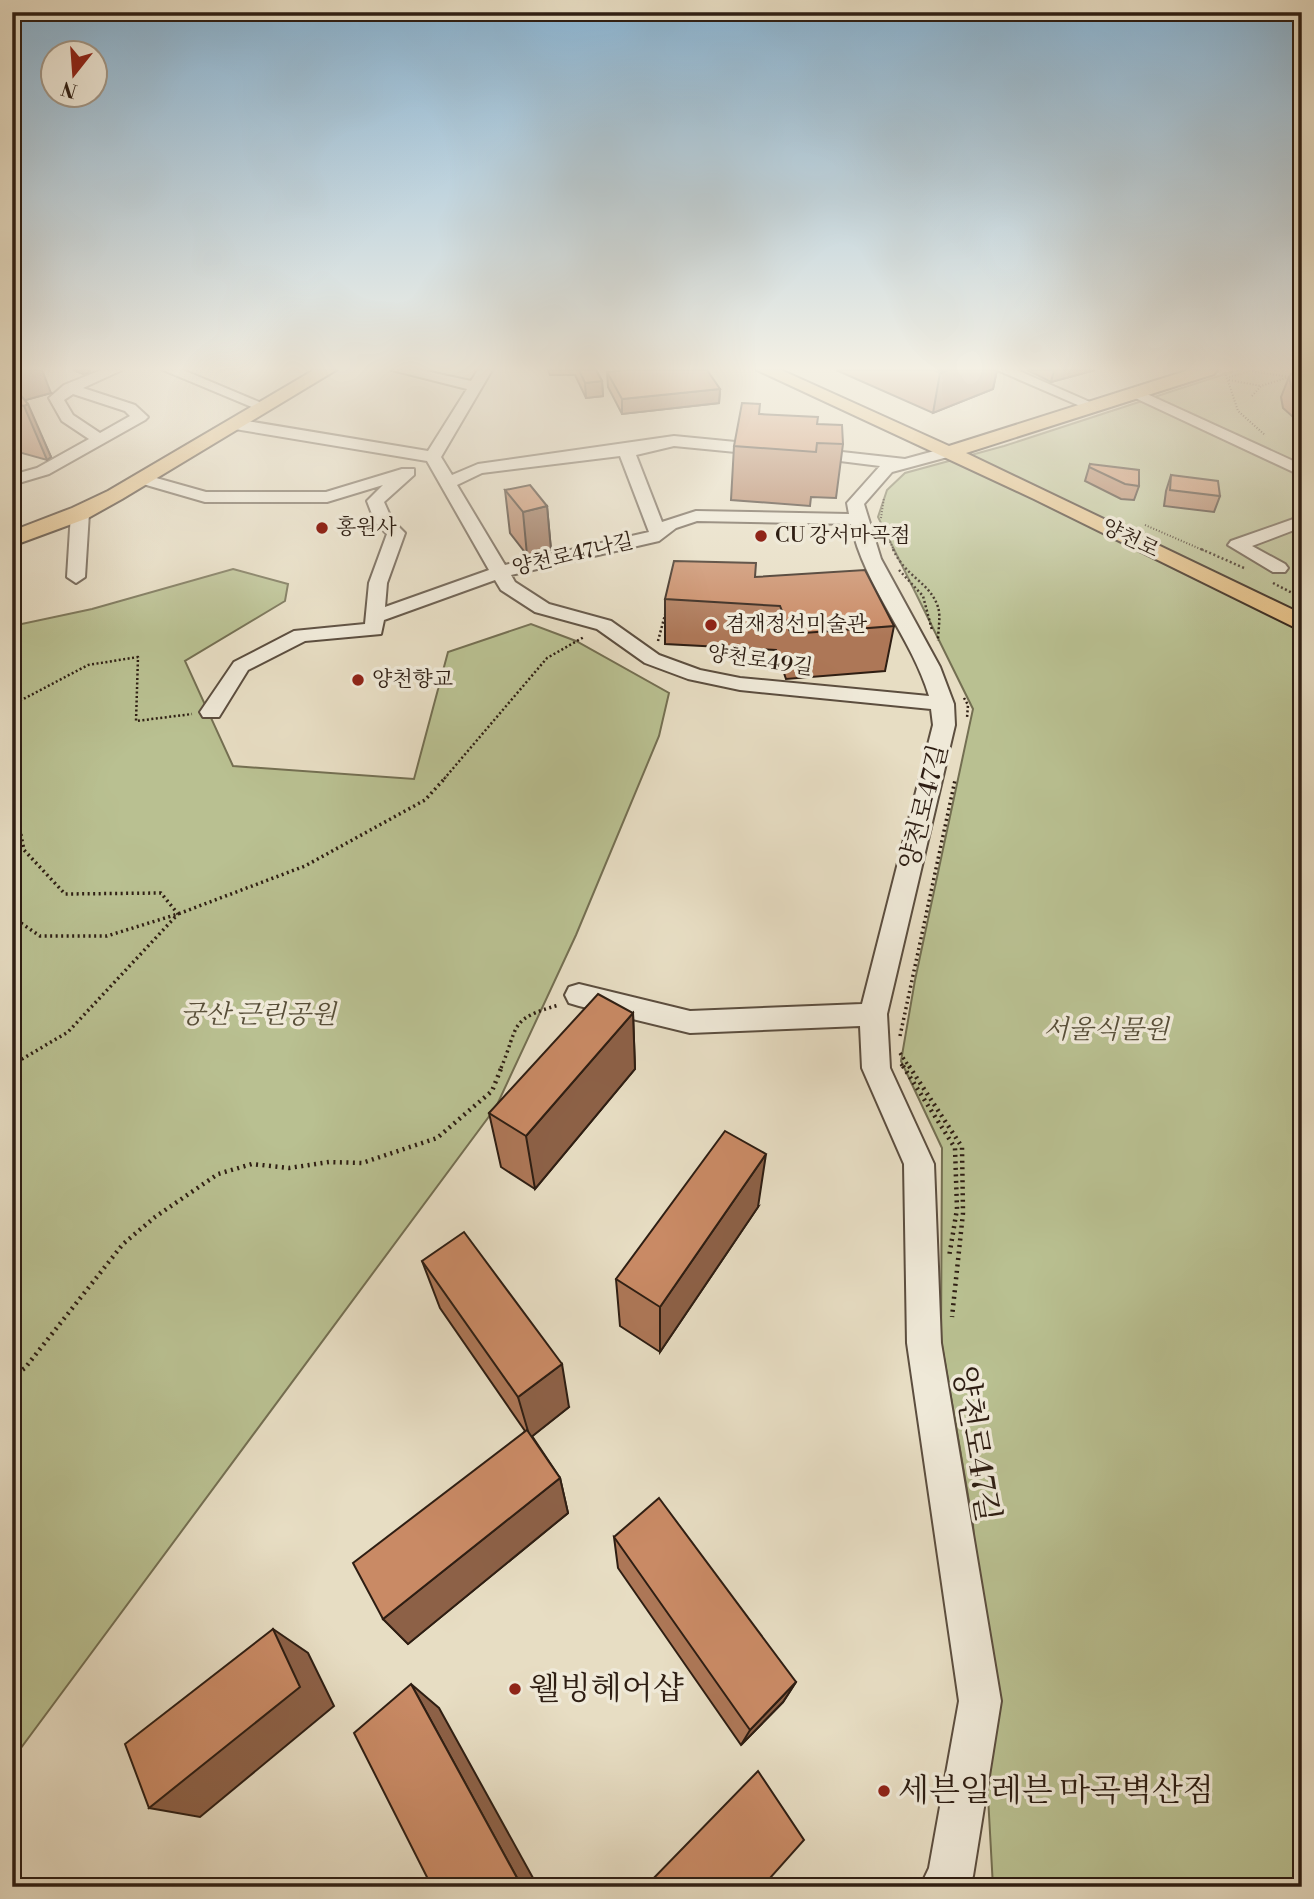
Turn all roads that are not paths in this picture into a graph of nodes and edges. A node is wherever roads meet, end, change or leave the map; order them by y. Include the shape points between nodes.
1 (66, 459) edge
2 (176, 459) edge
3 (430, 459) edge
4 (434, 459) edge
5 (559, 459) edge
6 (629, 459) edge
7 (856, 459) edge
8 (920, 459) edge
9 (963, 459) edge
10 (1276, 459) edge
11 (901, 463) junction
12 (1302, 471) edge
13 (408, 472) junction
14 (142, 479) junction
15 (12, 480) edge
16 (450, 482) junction
17 (80, 513) junction
18 (857, 519) junction
19 (1302, 521) edge
20 (657, 531) junction
21 (12, 539) edge
22 (1279, 568) dead end
23 (500, 572) junction
24 (76, 577) dead end
25 (1302, 624) edge
26 (375, 626) junction
27 (952, 699) junction
28 (211, 712) road end
29 (579, 995) road end
30 (873, 1014) junction
31 (943, 1887) edge

1 - 15 street
2 - 14 main road
3 - 13 street
4 - 16 street, 양천로49길
5 - 16 street via 478,469
6 - 20 street
7 - 11 street
8 - 11 street
9 - 25 main road, 양천로
10 - 12 street
11 - 18 street via 886,469 855,503
13 - 14 street via 327,497 205,498
13 - 26 street via 374,501 384,522 396,533 378,583
14 - 17 main road
16 - 23 street, 양천로49길
17 - 21 main road
17 - 24 street
18 - 20 street, 양천로47나길 via 696,516
18 - 27 street, 양천로47길 via 886,606
19 - 22 street via 1237,545
20 - 23 street, 양천로47나길 via 653,537
23 - 26 street, 양천로47나길
23 - 27 street, 양천로49길 via 508,586 542,608 604,625 652,659 695,675 740,684
26 - 28 street, 양천로47나길 via 301,635 241,666
27 - 30 street, 양천로47길
29 - 30 street via 690,1022
30 - 31 street, 양천로47길 via 876,1068 919,1164 924,1343 980,1701 950,1876

